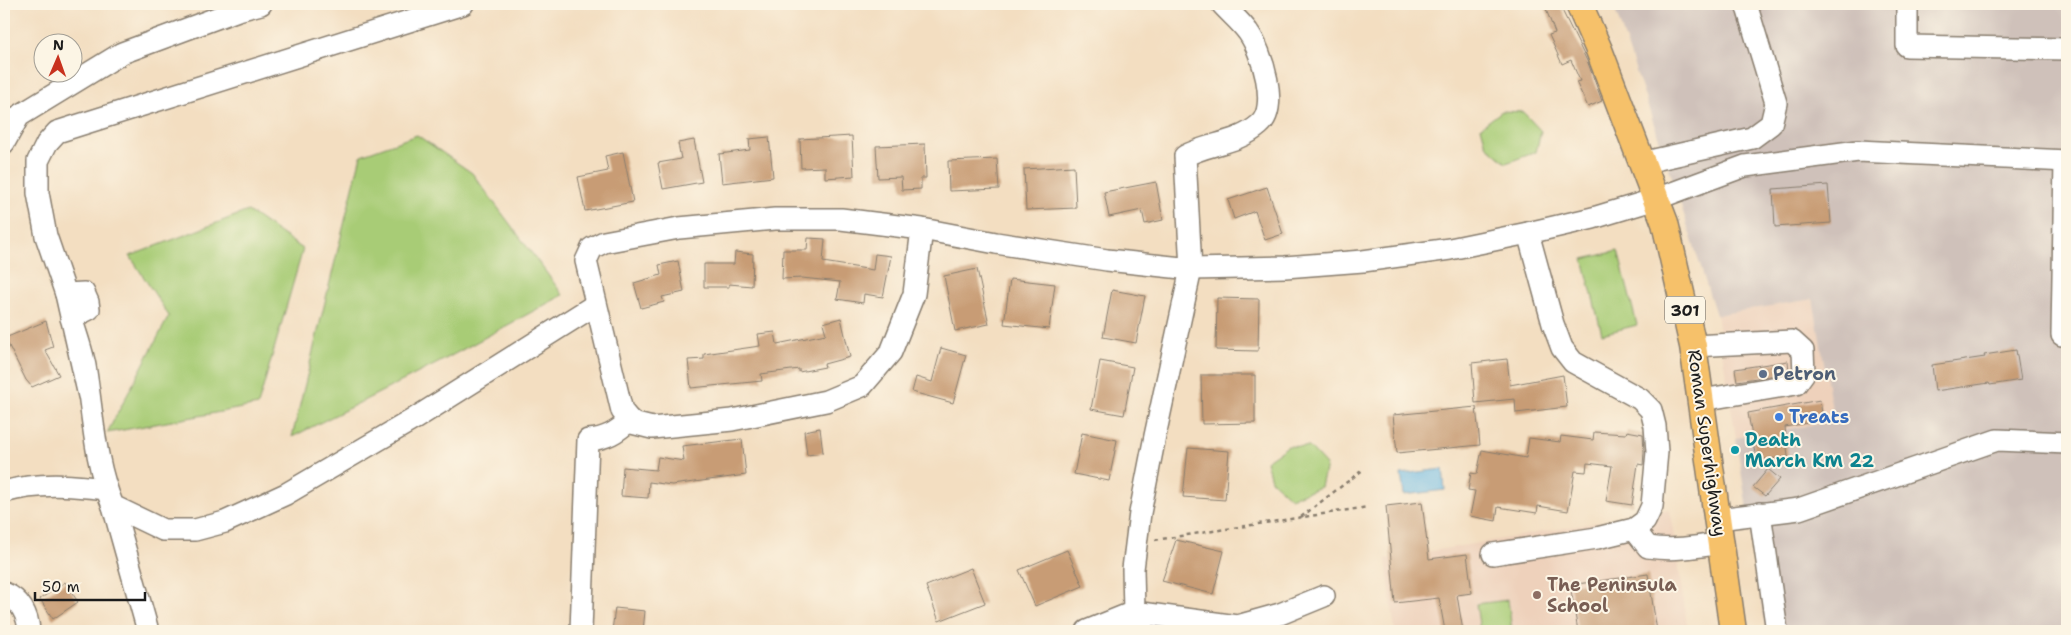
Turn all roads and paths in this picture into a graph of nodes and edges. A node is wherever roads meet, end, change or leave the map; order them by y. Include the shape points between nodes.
1 (261, 4) edge
2 (462, 4) edge
3 (1222, 4) edge
4 (1579, 4) edge
5 (1746, 4) edge
6 (1907, 4) edge
7 (2067, 49) edge
8 (4, 143) edge
9 (2066, 161) edge
10 (1641, 163) junction
11 (1656, 198) junction
12 (2066, 220) edge
13 (922, 229) junction
14 (1528, 234) junction
15 (1191, 269) junction
16 (595, 305) junction
17 (2067, 335) edge
18 (1693, 346) junction
19 (1702, 400) junction
20 (630, 420) junction
21 (2067, 443) edge
22 (1364, 468) dead end
23 (4, 492) edge
24 (109, 498) junction
25 (1368, 507) dead end
26 (1760, 513) junction
27 (1300, 517) junction
28 (1634, 529) junction
29 (1720, 531) junction
30 (1136, 543) junction
31 (1493, 554) dead end
32 (4, 593) edge
33 (1324, 596) dead end
34 (1134, 612) junction
35 (29, 631) edge
36 (148, 631) edge
37 (581, 631) edge
38 (1087, 631) edge
39 (1143, 631) edge
40 (1733, 631) edge
41 (1777, 631) edge

1 - 8 street via 122,53 19,116
2 - 24 street via 58,132 47,143 38,161 38,193 46,236 66,294 84,293 88,302 89,310 71,318 85,364 92,428
3 - 15 street via 1248,30 1264,63 1268,98 1266,119 1240,138 1195,150 1185,156
4 - 10 main road, Roman Superhighway / 301
5 - 10 street via 1776,103 1771,124 1752,138
6 - 7 street via 1908,46
9 - 11 street via 1858,151 1745,166
9 - 12 street
10 - 11 main road, Roman Superhighway / 301
11 - 14 street
11 - 18 main road, Roman Superhighway / 301
12 - 17 street via 2062,335
13 - 15 street via 1089,258
13 - 16 street via 841,219 775,219 679,228 604,242 592,248 586,262
13 - 20 street via 914,294 891,352 862,386 826,401 732,420 652,428
14 - 15 street via 1363,261
14 - 28 street via 1562,348 1573,362 1640,399 1651,410 1656,452 1652,506 1645,521
15 - 30 street
16 - 20 street via 622,411
16 - 24 street via 286,494 224,522 195,530 164,530
18 - 19 main road, Roman Superhighway / 301
18 - 19 street via 1792,340 1803,352 1804,373 1796,384
19 - 29 main road, Roman Superhighway / 301
20 - 37 street via 619,431 588,440
21 - 26 street via 1997,440 1799,509
22 - 27 path
23 - 24 street via 44,484 63,484
24 - 36 street
25 - 27 path
26 - 29 street
26 - 41 street
27 - 30 path
28 - 29 street via 1648,547 1666,550 1682,549
28 - 31 street
29 - 40 main road, Roman Superhighway / 301
30 - 34 street
32 - 35 street via 12,596 22,608
33 - 34 street via 1280,614 1237,626
34 - 38 street
34 - 39 street

